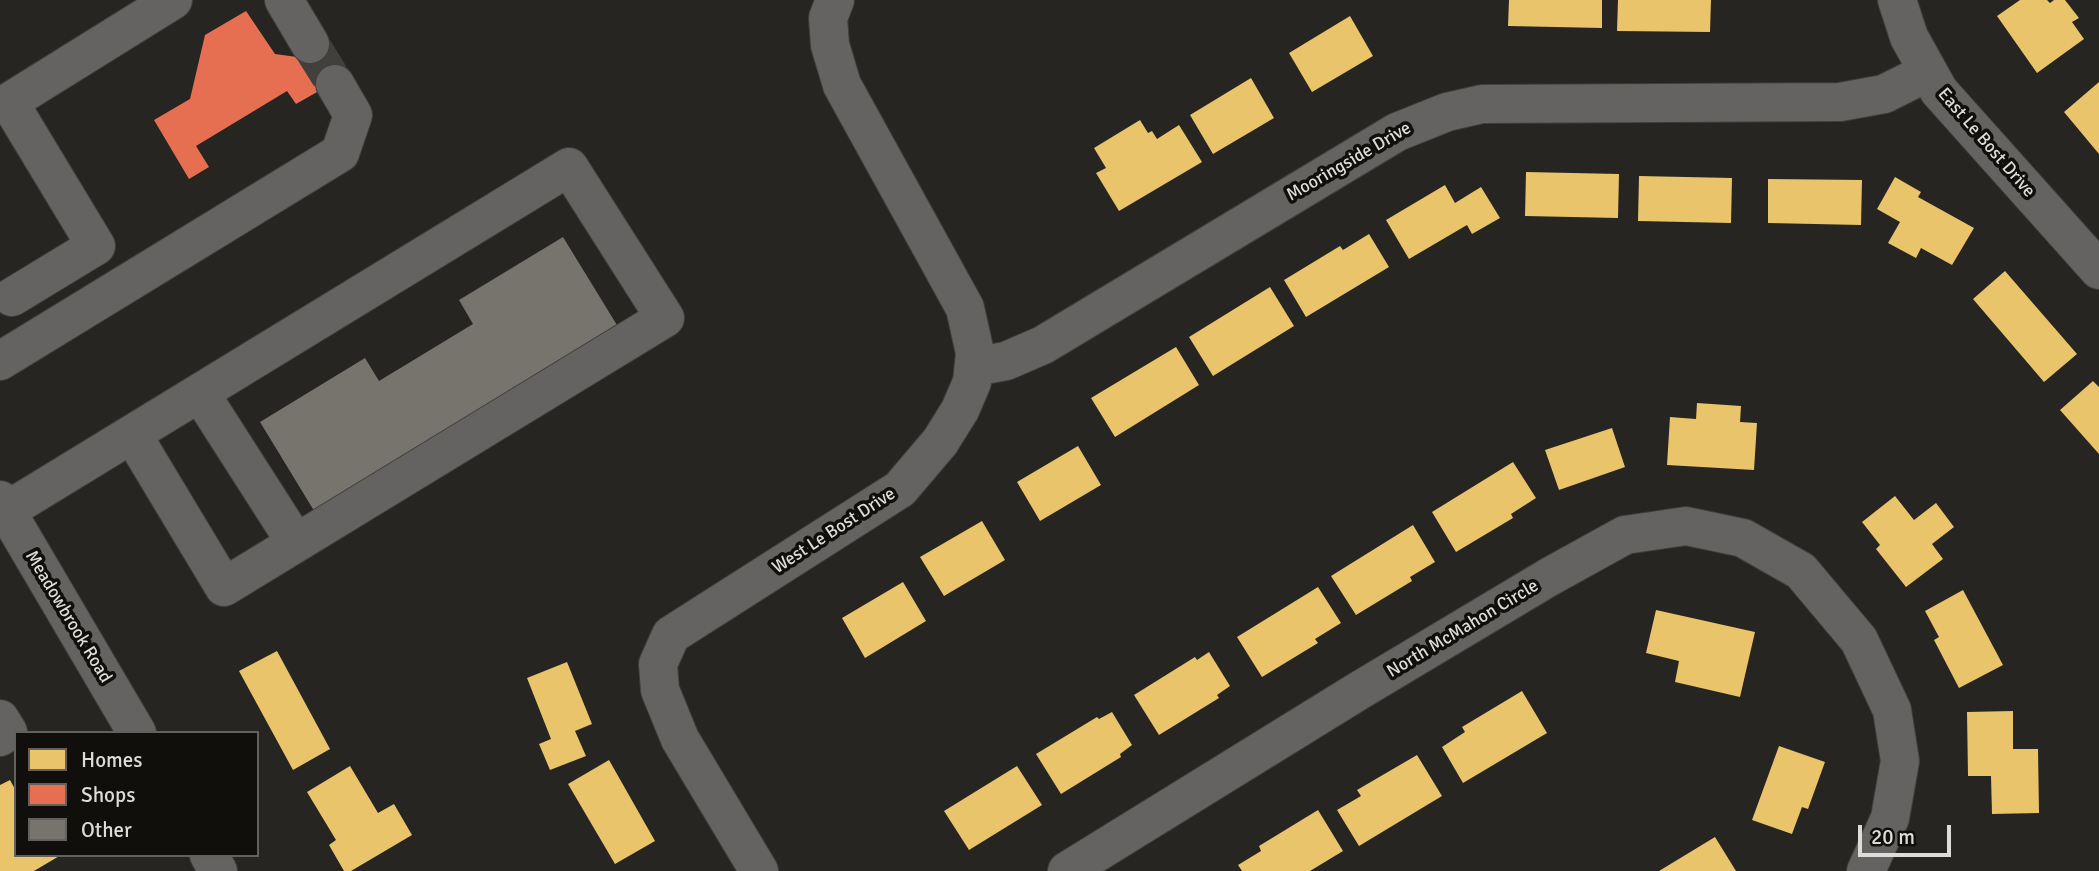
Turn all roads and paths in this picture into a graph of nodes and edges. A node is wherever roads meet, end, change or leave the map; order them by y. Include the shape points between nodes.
1 (173, 0) edge
2 (284, 0) edge
3 (835, 0) edge
4 (1897, 0) edge
5 (310, 44) tunnel mouth
6 (1928, 72) junction
7 (335, 84) tunnel mouth
8 (3, 99) edge
9 (2099, 270) edge
10 (6, 287) edge
11 (36, 338) junction
12 (0, 361) edge
13 (974, 363) junction
14 (200, 393) junction
15 (132, 434) junction
16 (7, 524) edge
17 (296, 544) junction
18 (0, 719) edge
19 (136, 731) edge
20 (0, 737) edge
21 (758, 871) edge
22 (1067, 871) edge
23 (1866, 871) edge

1 - 8 street
2 - 5 street
3 - 13 street, West Le Bost Drive via 828,18 830,45 842,85 965,308
4 - 6 street, East Le Bost Drive via 1909,37
6 - 9 street, East Le Bost Drive via 1962,118
6 - 13 street, Mooringside Drive via 1884,94 1840,102 1482,104 1447,112 1397,132 1043,345 1006,361
7 - 11 street via 353,115 340,153
8 - 10 street via 96,246
10 - 11 street
11 - 12 street
13 - 21 street, West Le Bost Drive via 972,382 960,410 900,489 671,635 658,664 660,690 680,739
14 - 15 street
14 - 17 street
14 - 17 street via 569,167 665,318
15 - 16 street
15 - 17 street via 225,587
16 - 19 street, Meadowbrook Road
18 - 20 street via 8,732
22 - 23 street, North McMahon Circle via 1625,534 1686,526 1743,538 1801,571 1859,639 1892,710 1900,761 1890,818

